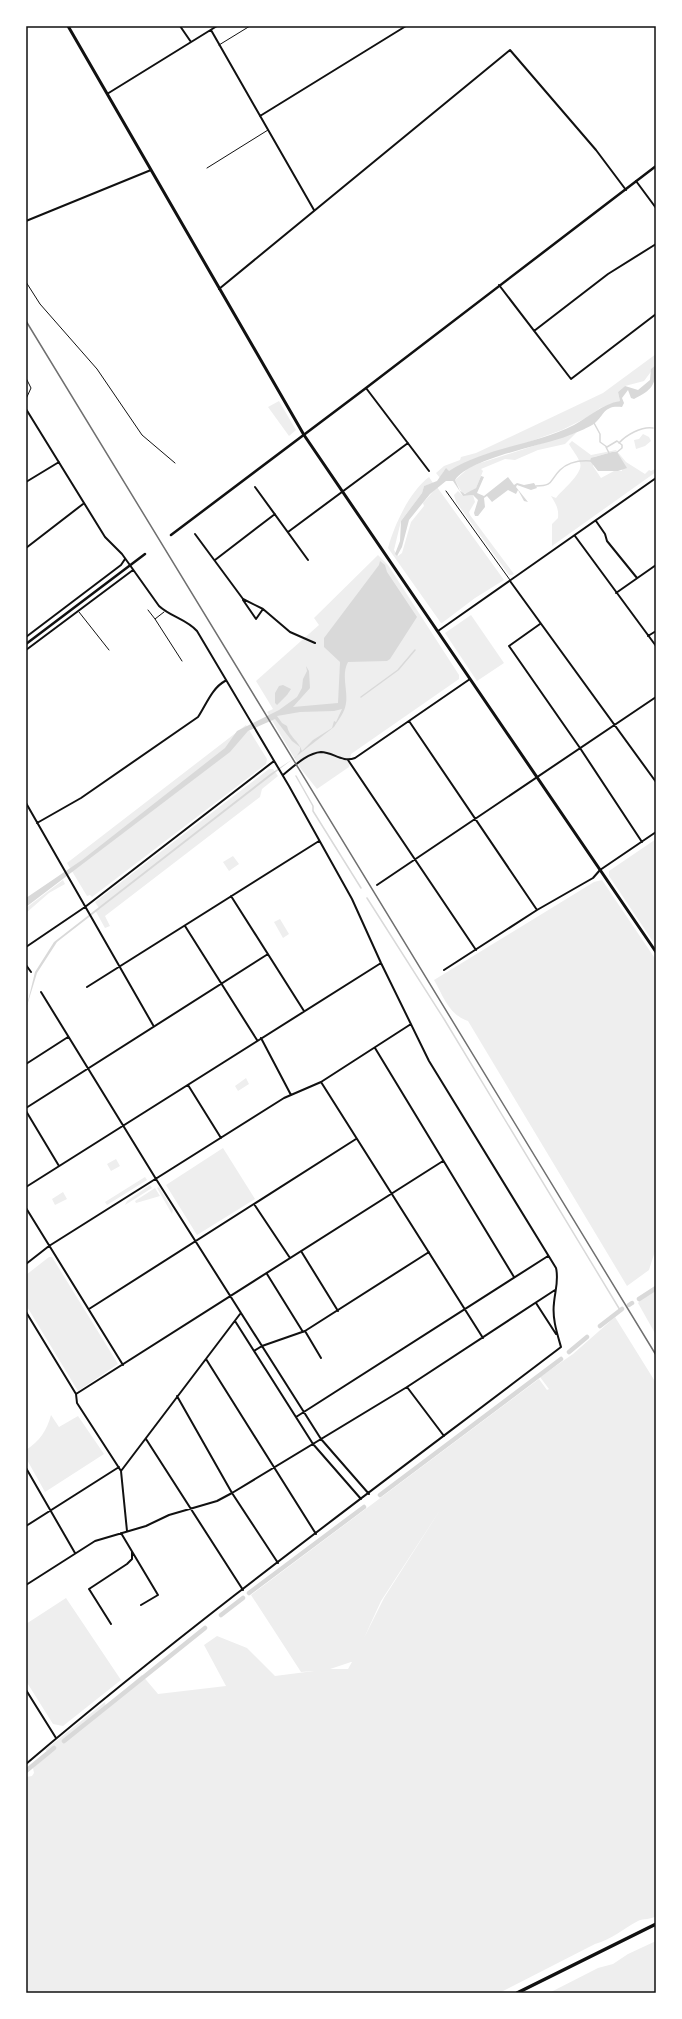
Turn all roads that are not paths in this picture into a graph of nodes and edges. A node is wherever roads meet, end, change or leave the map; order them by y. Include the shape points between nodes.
1 (68, 26) edge
2 (180, 26) edge
3 (217, 26) edge
4 (250, 26) edge
5 (406, 26) edge
6 (211, 30) junction
7 (191, 42) junction
8 (219, 45) junction
9 (107, 94) junction
10 (260, 116) junction
11 (268, 129) junction
12 (656, 166) edge
13 (207, 168) dead end
14 (151, 170) junction
15 (636, 181) junction
16 (626, 190) junction
17 (656, 208) edge
18 (314, 210) junction
19 (26, 221) edge
20 (656, 244) edge
21 (26, 282) edge
22 (499, 286) junction
23 (219, 289) junction
24 (656, 314) edge
25 (534, 331) junction
26 (26, 378) edge
27 (366, 388) junction
28 (26, 399) edge
29 (26, 409) edge
30 (27, 414) edge
31 (304, 435) junction
32 (408, 443) junction
33 (59, 462) junction
34 (175, 463) dead end
35 (429, 471) dead end
36 (656, 478) edge
37 (26, 482) edge
38 (255, 487) dead end
39 (446, 491) dead end
40 (342, 492) junction
41 (84, 503) junction
42 (275, 514) junction
43 (596, 521) junction
44 (288, 532) junction
45 (195, 534) dead end
46 (170, 535) dead end
47 (575, 536) junction
48 (26, 548) edge
49 (145, 554) dead end
50 (125, 559) junction
51 (215, 560) junction
52 (308, 560) dead end
53 (656, 565) edge
54 (133, 569) junction
55 (637, 578) junction
56 (510, 581) junction
57 (616, 593) junction
58 (243, 599) junction
59 (263, 609) junction
60 (148, 610) dead end
61 (165, 611) junction
62 (78, 612) junction
63 (155, 620) junction
64 (540, 624) junction
65 (438, 631) junction
66 (656, 631) edge
67 (648, 636) junction
68 (26, 637) edge
69 (315, 643) dead end
70 (26, 644) edge
71 (656, 646) edge
72 (26, 650) edge
73 (109, 650) dead end
74 (182, 661) dead end
75 (470, 679) junction
76 (226, 680) junction
77 (656, 697) edge
78 (409, 722) junction
79 (615, 725) junction
80 (580, 748) junction
81 (348, 760) junction
82 (274, 761) junction
83 (283, 775) junction
84 (537, 778) junction
85 (656, 782) edge
86 (26, 803) edge
87 (475, 820) junction
88 (37, 823) junction
89 (656, 832) edge
90 (320, 841) junction
91 (642, 842) junction
92 (416, 859) junction
93 (600, 870) junction
94 (377, 885) dead end
95 (231, 896) junction
96 (86, 907) junction
97 (537, 910) junction
98 (186, 926) junction
99 (26, 948) edge
100 (476, 950) junction
101 (656, 952) edge
102 (268, 954) junction
103 (381, 963) junction
104 (26, 965) edge
105 (120, 967) junction
106 (444, 970) dead end
107 (31, 972) dead end
108 (221, 983) junction
109 (87, 987) dead end
110 (41, 992) dead end
111 (304, 1011) junction
112 (412, 1024) junction
113 (153, 1025) junction
114 (68, 1037) junction
115 (262, 1038) junction
116 (257, 1040) junction
117 (375, 1048) junction
118 (26, 1064) edge
119 (87, 1069) junction
120 (321, 1082) junction
121 (188, 1085) junction
122 (291, 1095) junction
123 (26, 1108) edge
124 (26, 1111) edge
125 (123, 1126) junction
126 (221, 1138) junction
127 (356, 1139) junction
128 (443, 1161) junction
129 (59, 1166) junction
130 (156, 1179) junction
131 (26, 1187) edge
132 (392, 1194) junction
133 (254, 1204) junction
134 (26, 1208) edge
135 (195, 1241) junction
136 (49, 1246) junction
137 (301, 1251) junction
138 (429, 1252) junction
139 (548, 1256) junction
140 (290, 1258) junction
141 (26, 1264) edge
142 (267, 1274) junction
143 (514, 1277) junction
144 (556, 1289) junction
145 (230, 1297) junction
146 (536, 1303) junction
147 (464, 1308) junction
148 (89, 1309) junction
149 (338, 1311) junction
150 (26, 1312) edge
151 (241, 1314) junction
152 (235, 1321) junction
153 (304, 1332) junction
154 (557, 1334) junction
155 (483, 1338) junction
156 (262, 1346) junction
157 (254, 1351) junction
158 (321, 1358) dead end
159 (206, 1359) junction
160 (124, 1366) junction
161 (407, 1386) junction
162 (76, 1394) junction
163 (177, 1396) junction
164 (303, 1412) junction
165 (296, 1416) junction
166 (444, 1436) junction
167 (146, 1439) junction
168 (321, 1439) junction
169 (313, 1444) junction
170 (119, 1467) junction
171 (26, 1468) edge
172 (276, 1468) junction
173 (121, 1471) junction
174 (232, 1494) junction
175 (369, 1494) junction
176 (362, 1499) junction
177 (190, 1509) junction
178 (50, 1510) junction
179 (26, 1526) edge
180 (127, 1531) junction
181 (121, 1533) junction
182 (316, 1534) junction
183 (132, 1552) junction
184 (74, 1553) junction
185 (278, 1563) junction
186 (26, 1584) edge
187 (243, 1590) junction
188 (141, 1605) dead end
189 (111, 1624) dead end
190 (26, 1690) edge
191 (56, 1738) junction
192 (26, 1764) edge
193 (656, 1924) edge
194 (517, 1993) edge

1 - 9 main road
2 - 7 street
3 - 6 street
4 - 8 lane
5 - 10 street
6 - 7 street
6 - 8 street
7 - 9 street
8 - 10 street
9 - 14 main road
10 - 11 street
11 - 13 lane
11 - 18 street
12 - 15 street
14 - 19 street
14 - 23 main road
15 - 16 street
15 - 17 street
16 - 18 street via 596,150 510,50
16 - 22 street
18 - 23 street
20 - 25 street via 608,274
21 - 34 lane via 40,304 97,369 142,435
22 - 25 street
22 - 27 street
23 - 31 main road
24 - 25 street via 571,379
26 - 28 lane via 30,388
27 - 31 street
27 - 32 street
29 - 30 street
30 - 33 street
31 - 40 main road
31 - 46 street
32 - 35 street
32 - 40 street
33 - 37 street
33 - 41 street
36 - 43 street
38 - 42 street
39 - 56 lane
40 - 44 street
40 - 65 main road
41 - 48 street
41 - 50 street via 105,538
42 - 44 street
42 - 51 street
43 - 47 street
43 - 55 street via 605,534 606,541
44 - 52 street
45 - 51 street
47 - 56 street
47 - 57 street
49 - 70 street
50 - 54 street
50 - 68 street via 121,565
51 - 58 street
53 - 55 street
54 - 61 street
54 - 62 street
55 - 57 street
56 - 64 street
56 - 65 street
57 - 67 street
58 - 59 street
58 - 59 street via 256,618
59 - 69 street via 290,632
60 - 63 lane
61 - 63 lane
61 - 76 street via 192,625
62 - 72 street
62 - 73 lane
63 - 74 lane
64 - 79 street
64 - 80 street via 509,646
65 - 75 main road
66 - 67 street
67 - 71 street
75 - 78 street
75 - 84 main road
76 - 82 street
76 - 88 street via 215,688 198,717 81,798
77 - 79 street
78 - 81 street via 355,758
78 - 87 street
79 - 80 street
79 - 85 street
80 - 84 street
80 - 91 street
81 - 83 street via 317,753
81 - 92 street
82 - 83 street
82 - 96 street
83 - 90 street
84 - 87 street
84 - 93 main road
86 - 88 street
87 - 92 street
87 - 97 street
88 - 96 street
89 - 91 street
90 - 95 street
90 - 103 street via 354,903
91 - 93 street
92 - 94 street
92 - 100 street
93 - 97 street via 593,878
93 - 101 main road
95 - 98 street
95 - 102 street
96 - 99 street
96 - 105 street
97 - 100 street
98 - 105 street
98 - 108 street
100 - 106 street
102 - 108 street
102 - 111 street
103 - 111 street
103 - 112 street
104 - 107 street
105 - 109 street
105 - 113 street
108 - 113 street
108 - 116 street
110 - 114 street
111 - 115 street
112 - 117 street
112 - 139 street via 429,1061
113 - 119 street
114 - 118 street
114 - 119 street
115 - 116 street
115 - 122 street
116 - 121 street
117 - 120 street
117 - 128 street
119 - 123 street
119 - 125 street
120 - 122 street
120 - 127 street
121 - 125 street
121 - 126 street
122 - 126 street
124 - 129 street
125 - 129 street
125 - 130 street
126 - 130 street
127 - 132 street
127 - 133 street
128 - 132 street
128 - 143 street
129 - 131 street
130 - 135 street
130 - 136 street
132 - 137 street
132 - 138 street
133 - 135 street
133 - 140 street
134 - 136 street
135 - 145 street
135 - 148 street
136 - 141 street
136 - 148 street
137 - 140 street
137 - 149 street
138 - 147 street
138 - 149 street
139 - 143 street
139 - 144 street via 556,1268
140 - 142 street
142 - 145 street
142 - 153 street
143 - 147 street
144 - 146 street
144 - 154 street via 553,1304
145 - 151 street
145 - 160 street
146 - 154 street
146 - 155 street
147 - 155 street
147 - 164 street
148 - 160 street
149 - 153 street
150 - 162 street
151 - 152 street
151 - 156 street
152 - 157 street
152 - 159 street
153 - 156 street
153 - 158 street
154 - 166 street via 560,1347
155 - 161 street
156 - 157 street
156 - 164 street
157 - 165 street
159 - 163 street
159 - 172 street
160 - 162 street
161 - 166 street
161 - 168 street
162 - 170 street via 77,1403
163 - 167 street
163 - 174 street
164 - 165 street
164 - 168 street
165 - 169 street
166 - 175 street
167 - 173 street
167 - 177 street
168 - 169 street
168 - 175 street
169 - 172 street
169 - 176 street
170 - 173 street
170 - 178 street
171 - 178 street
172 - 174 street
172 - 182 street
173 - 180 street
174 - 177 street
174 - 185 street
175 - 176 street
176 - 182 street
177 - 180 street
177 - 187 street
178 - 179 street
178 - 184 street
180 - 181 street
181 - 183 street
181 - 184 street via 95,1541
182 - 185 street
183 - 188 street via 158,1595
183 - 189 street via 132,1559 127,1564 90,1589
184 - 186 street
185 - 187 street
187 - 191 street
190 - 191 street
191 - 192 street
193 - 194 main road

